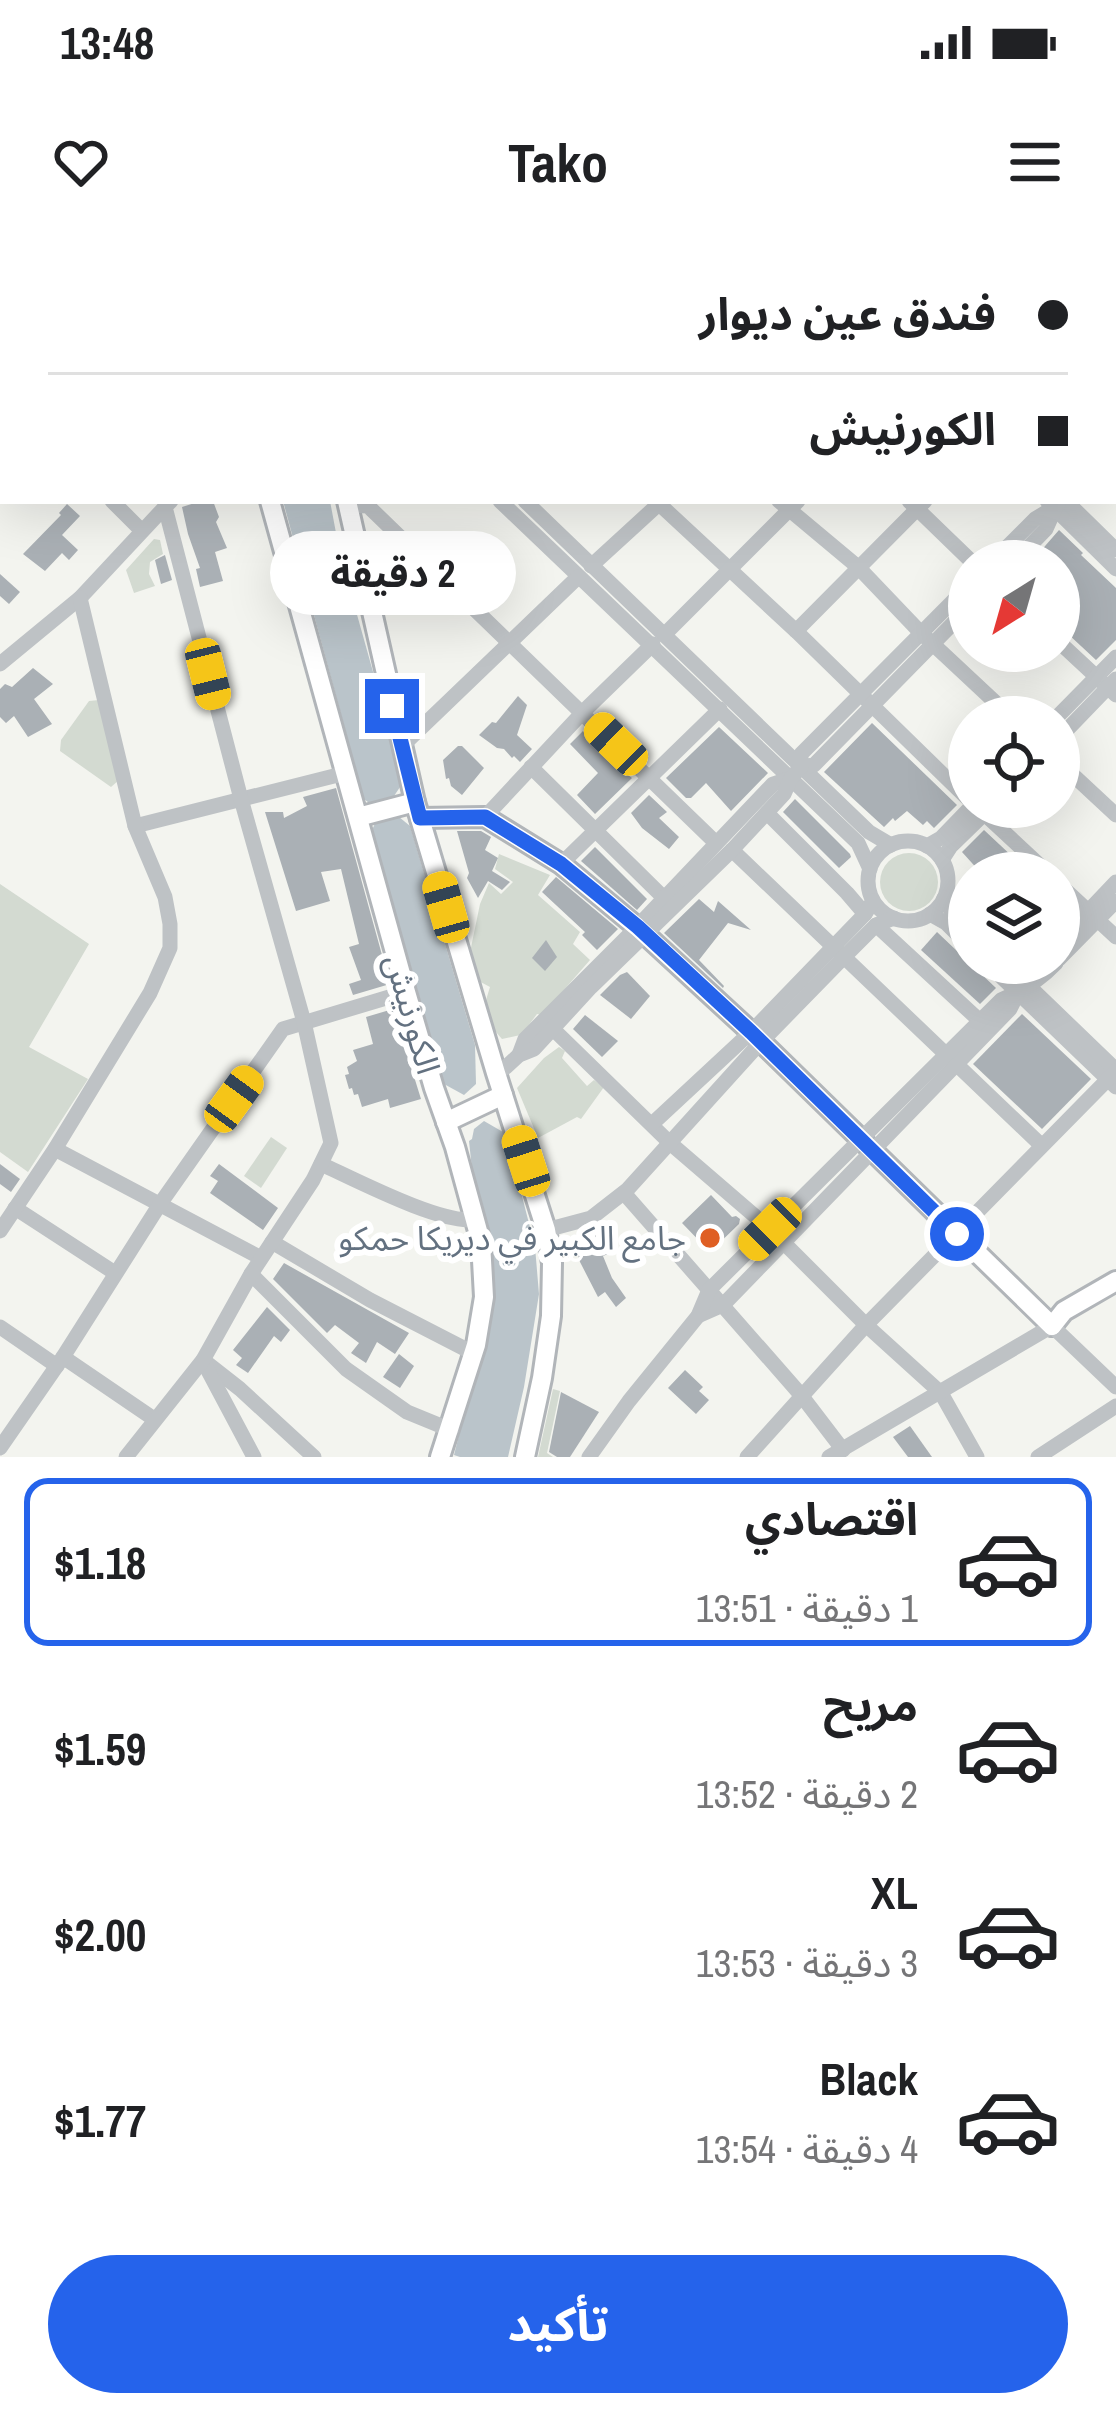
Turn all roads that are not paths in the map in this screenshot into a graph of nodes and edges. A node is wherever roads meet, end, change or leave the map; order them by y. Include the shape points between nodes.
1 (115, 504) edge
2 (168, 504) edge
3 (271, 504) edge
4 (347, 504) edge
5 (354, 504) edge
6 (504, 504) edge
7 (530, 504) edge
8 (657, 504) edge
9 (661, 504) edge
10 (789, 504) edge
11 (917, 504) edge
12 (1056, 504) edge
13 (1057, 504) edge
14 (1058, 504) edge
15 (1058, 504) edge
16 (141, 530) junction
17 (951, 540) edge
18 (1015, 540) edge
19 (1035, 540) edge
20 (1116, 550) edge
21 (858, 567) junction
22 (1116, 569) edge
23 (729, 570) junction
24 (585, 572) junction
25 (80, 598) junction
26 (948, 612) edge
27 (948, 622) edge
28 (796, 632) junction
29 (927, 638) junction
30 (658, 640) junction
31 (512, 642) junction
32 (1116, 657) edge
33 (1080, 660) edge
34 (0, 664) edge
35 (1109, 684) edge
36 (989, 696) edge
37 (864, 700) junction
38 (1080, 702) edge
39 (720, 709) junction
40 (583, 712) junction
41 (1080, 715) edge
42 (401, 747) junction
43 (531, 767) junction
44 (796, 772) junction
45 (346, 773) junction
46 (650, 777) junction
47 (948, 779) edge
48 (1080, 782) edge
49 (241, 799) junction
50 (414, 808) junction
51 (767, 813) junction
52 (1116, 815) edge
53 (363, 816) junction
54 (485, 817) junction
55 (136, 826) junction
56 (953, 828) edge
57 (963, 828) edge
58 (1000, 828) edge
59 (596, 830) junction
60 (891, 845) junction
61 (724, 846) junction
62 (927, 846) junction
63 (1026, 852) edge
64 (942, 860) junction
65 (561, 864) junction
66 (870, 868) junction
67 (1116, 882) edge
68 (664, 898) junction
69 (944, 898) junction
70 (1116, 901) edge
71 (1080, 903) edge
72 (948, 905) edge
73 (871, 914) junction
74 (930, 914) junction
75 (1093, 915) junction
76 (948, 925) edge
77 (1080, 925) edge
78 (642, 932) junction
79 (1080, 932) edge
80 (1116, 938) edge
81 (838, 952) junction
82 (1017, 984) edge
83 (1020, 984) edge
84 (1025, 984) edge
85 (1032, 984) edge
86 (1023, 988) junction
87 (406, 992) junction
88 (980, 1021) junction
89 (304, 1022) junction
90 (553, 1029) junction
91 (756, 1037) junction
92 (519, 1055) junction
93 (952, 1059) junction
94 (496, 1073) junction
95 (1114, 1077) edge
96 (500, 1097) junction
97 (452, 1119) junction
98 (652, 1124) junction
99 (670, 1144) junction
100 (1041, 1145) junction
101 (867, 1148) junction
102 (55, 1149) junction
103 (322, 1164) junction
104 (624, 1193) junction
105 (160, 1204) junction
106 (15, 1208) junction
107 (475, 1219) junction
108 (770, 1229) junction
109 (546, 1230) junction
110 (0, 1231) edge
111 (957, 1234) junction
112 (272, 1242) junction
113 (783, 1242) junction
114 (261, 1258) junction
115 (115, 1273) junction
116 (251, 1274) junction
117 (1116, 1281) edge
118 (709, 1290) junction
119 (1116, 1294) edge
120 (723, 1305) junction
121 (698, 1316) junction
122 (866, 1325) junction
123 (1052, 1326) junction
124 (0, 1327) edge
125 (473, 1352) junction
126 (202, 1360) junction
127 (60, 1361) junction
128 (1116, 1387) edge
129 (941, 1393) junction
130 (801, 1395) junction
131 (1116, 1406) edge
132 (154, 1419) junction
133 (451, 1430) junction
134 (0, 1448) edge
135 (843, 1453) edge
136 (126, 1457) edge
137 (254, 1457) edge
138 (314, 1457) edge
139 (440, 1457) edge
140 (525, 1457) edge
141 (589, 1457) edge
142 (747, 1457) edge
143 (977, 1457) edge
144 (1038, 1457) edge

1 - 16 street
2 - 16 street
2 - 49 street
3 - 45 main road, الكورنيش
4 - 42 main road, الكورنيش
5 - 31 street via 368,506
6 - 24 street
7 - 24 street
8 - 24 street
9 - 23 street
10 - 21 street
10 - 23 street
11 - 17 street
11 - 21 street
12 - 18 street
13 - 19 street
14 - 20 street
15 - 22 street
16 - 25 street
21 - 28 street
21 - 29 street
23 - 28 street
23 - 30 street
24 - 30 street
24 - 31 street
25 - 34 street
25 - 55 street
26 - 29 street
27 - 29 street
28 - 37 street
29 - 36 street
29 - 37 street
30 - 39 street
30 - 40 street
30 - 44 street
31 - 40 street
31 - 42 street
32 - 35 street
33 - 35 street
35 - 38 street
35 - 41 street
37 - 44 street via 801,754
37 - 47 street
39 - 44 street
39 - 46 street
40 - 43 street
40 - 46 street
42 - 50 main road, الكورنيش
43 - 54 street
43 - 59 street
44 - 51 street
44 - 60 street
44 - 61 street via 773,784
44 - 66 street via 858,842
45 - 49 street
45 - 53 main road, الكورنيش
46 - 59 street
46 - 61 street
48 - 52 street
49 - 55 street
49 - 89 street
50 - 53 main road
50 - 54 main road
50 - 94 main road, الكورنيش
51 - 61 street
51 - 73 street
53 - 87 main road, الكورنيش
54 - 65 main road
55 - 102 street via 165,897 170,948
56 - 62 street
57 - 64 street
58 - 63 street
59 - 65 street
59 - 68 street
60 - 62 street
60 - 66 street
61 - 68 street
61 - 78 street
61 - 81 street
62 - 64 street
64 - 69 street
65 - 78 main road
66 - 73 street
67 - 75 street
68 - 78 street
69 - 72 street
69 - 74 street
70 - 75 street
71 - 75 street
73 - 74 street
73 - 81 street
73 - 88 street
74 - 76 street
75 - 77 street
75 - 79 street
75 - 80 street
78 - 90 street
78 - 91 main road
78 - 92 street via 525,1039
81 - 91 street
81 - 93 street
82 - 86 street
83 - 86 street
84 - 86 street
85 - 86 street
86 - 88 street
86 - 93 street
86 - 95 street
87 - 89 street
87 - 97 main road, الكورنيش
88 - 93 street
89 - 103 street via 330,1132
89 - 105 street via 283,1029
90 - 92 street
90 - 98 street
91 - 98 street
91 - 99 street
91 - 101 main road
92 - 94 street
93 - 100 street
93 - 101 street
94 - 96 main road, الكورنيش
95 - 100 street
96 - 97 main road
96 - 109 main road, الكورنيش
97 - 107 main road, الكورنيش
98 - 99 street
99 - 104 street
99 - 108 street
100 - 111 street
101 - 108 street
101 - 111 main road
101 - 113 street
102 - 105 street
102 - 106 street
103 - 107 street via 462,1222
103 - 112 street
104 - 109 street via 591,1218
104 - 118 street
105 - 114 street
105 - 115 street
106 - 110 street
106 - 115 street
107 - 125 main road, الكورنيش via 484,1297
108 - 113 street
108 - 118 street
109 - 140 main road, الكورنيش via 551,1316
111 - 122 street
111 - 123 main road
112 - 114 street
112 - 125 street
113 - 120 street
113 - 122 street
114 - 116 street
115 - 127 street
116 - 126 street
116 - 133 street via 346,1369 407,1412
117 - 123 main road
118 - 120 street
118 - 121 street
119 - 123 main road
120 - 121 street
120 - 130 street
121 - 141 street
122 - 129 street
122 - 130 street
123 - 128 street
123 - 129 street
124 - 127 street
125 - 133 main road, الكورنيش
126 - 132 street
126 - 137 street
126 - 138 street
127 - 132 street
127 - 134 street
129 - 135 street
129 - 143 street
130 - 135 street
130 - 142 street
131 - 144 street
132 - 136 street
133 - 139 main road, الكورنيش

